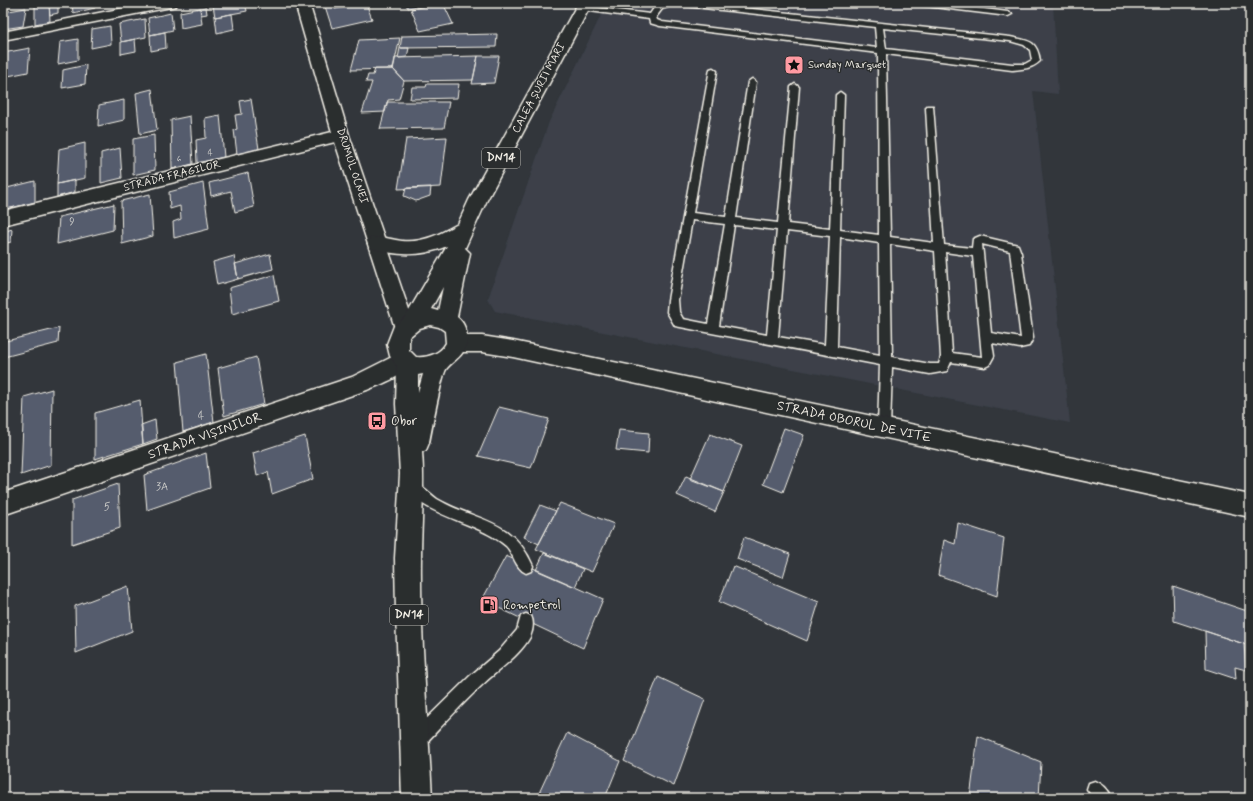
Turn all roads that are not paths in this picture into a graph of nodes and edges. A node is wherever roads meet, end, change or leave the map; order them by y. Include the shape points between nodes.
1 (171, 3) edge
2 (302, 3) edge
3 (917, 3) edge
4 (583, 6) edge
5 (1008, 14) dead end
6 (652, 16) junction
7 (879, 25) junction
8 (3, 36) edge
9 (882, 52) junction
10 (713, 71) dead end
11 (752, 82) dead end
12 (795, 87) dead end
13 (840, 95) dead end
14 (930, 108) dead end
15 (341, 135) junction
16 (688, 216) junction
17 (3, 218) edge
18 (730, 222) junction
19 (782, 227) junction
20 (464, 233) junction
21 (835, 233) junction
22 (884, 240) junction
23 (377, 243) junction
24 (940, 247) junction
25 (978, 253) junction
26 (446, 320) junction
27 (409, 325) junction
28 (713, 329) junction
29 (986, 337) junction
30 (772, 340) junction
31 (457, 344) junction
32 (831, 349) junction
33 (947, 357) junction
34 (406, 361) junction
35 (886, 361) junction
36 (437, 363) junction
37 (884, 428) junction
38 (412, 480) junction
39 (3, 504) edge
40 (1250, 506) edge
41 (526, 566) dead end
42 (526, 621) dead end
43 (414, 743) junction
44 (417, 798) edge

1 - 8 street
2 - 15 street, DRUMUL OCNEI
3 - 5 lane
4 - 6 lane
4 - 20 street, CALEA ȘURII MARI / DN14 via 478,200
6 - 7 lane via 659,7 684,4
6 - 9 lane via 653,21 660,24
7 - 9 lane
7 - 9 lane via 1010,39 1027,43 1034,49 1036,61 1027,66 1012,67
9 - 22 lane
10 - 16 lane
11 - 18 lane
12 - 19 lane
13 - 21 lane
14 - 24 lane
15 - 17 street, STRADA FRAGILOR
15 - 23 street, DRUMUL OCNEI
16 - 18 lane
16 - 28 lane via 673,312 679,323
18 - 19 lane
18 - 28 lane
19 - 21 lane
19 - 30 lane
20 - 23 street via 420,248 399,249
20 - 26 street, CALEA ȘURII MARI / DN14
20 - 27 street, CALEA ȘURII MARI / DN14
21 - 22 lane
21 - 32 lane
22 - 24 lane
22 - 35 lane
23 - 27 street, DRUMUL OCNEI
24 - 25 lane
24 - 33 lane
25 - 29 lane
25 - 29 lane via 977,242 980,240 1014,248 1027,338 1025,343 1020,343
26 - 27 street via 430,317
26 - 31 street via 457,330
27 - 34 street, CALEA ȘURII MARI / DN14 via 397,341 399,355
28 - 30 lane
29 - 33 lane via 988,356 985,362
30 - 32 lane
31 - 36 street via 453,352
31 - 37 street, STRADA OBORUL DE VITE via 482,344 513,349
32 - 35 lane
33 - 35 lane via 943,368 930,369
34 - 36 street via 416,366
34 - 38 street, CALEA ȘURII MARI / DN14
34 - 39 street, STRADA VIȘINILOR via 359,384
35 - 37 lane
36 - 38 street, CALEA ȘURII MARI / DN14 via 424,411
37 - 40 street, STRADA OBORUL DE VITE
38 - 41 lane via 433,503 492,529 511,542
38 - 43 street, CALEA ȘURII MARI / DN14 via 408,558
42 - 43 lane via 524,633 504,656 475,681
43 - 44 street, CALEA ȘURII MARI / DN14

